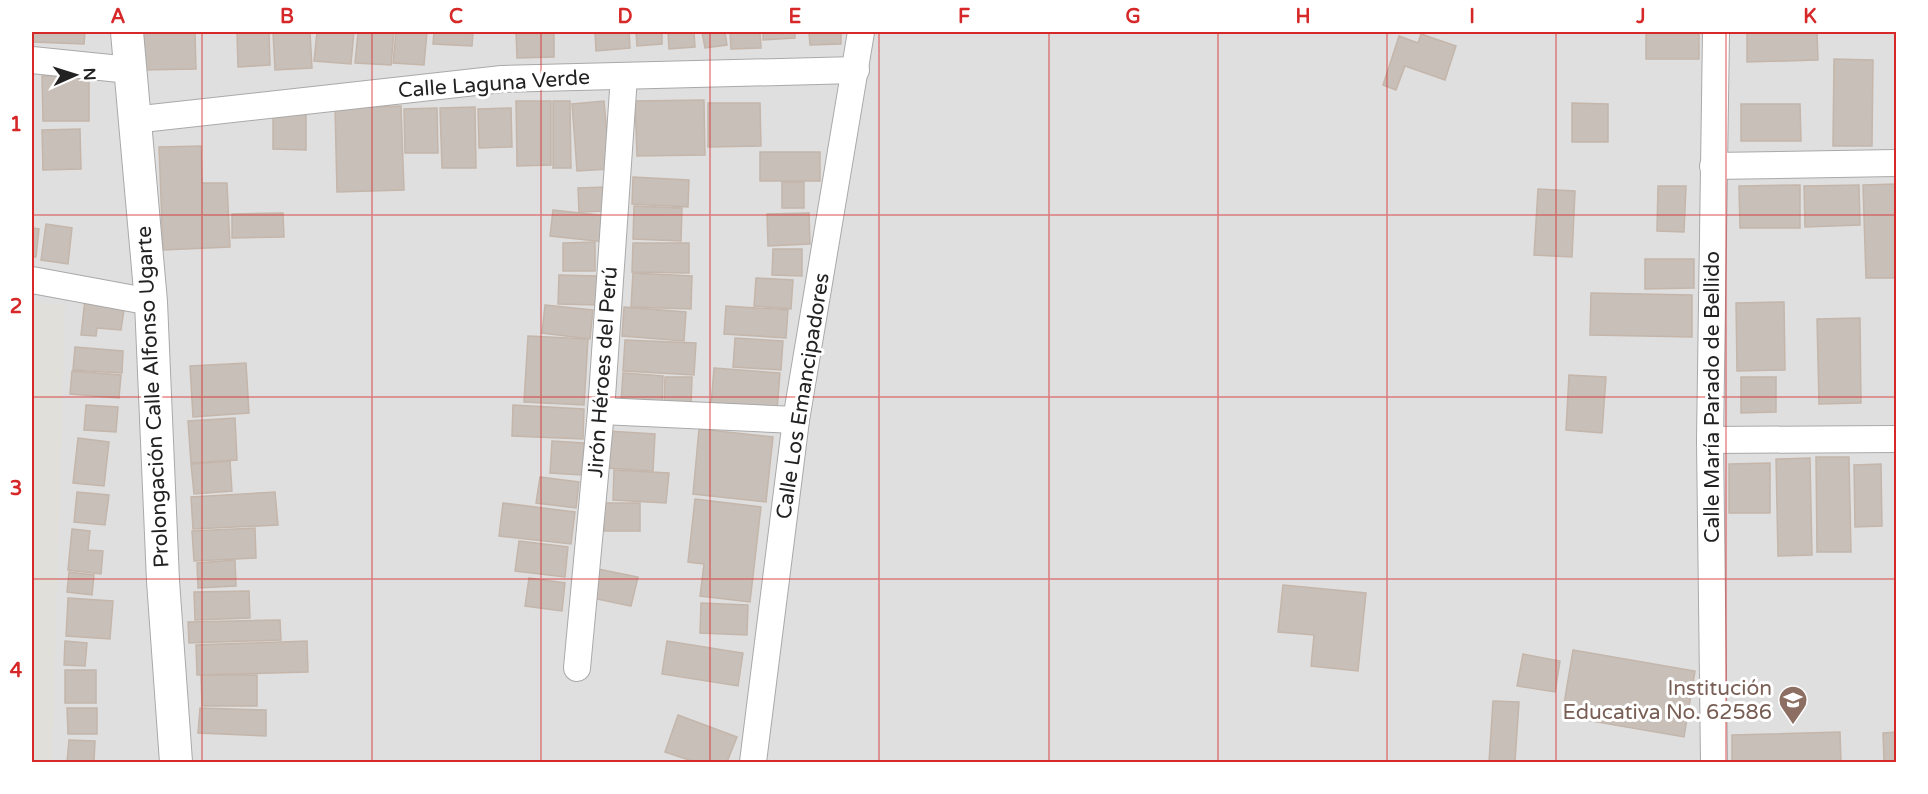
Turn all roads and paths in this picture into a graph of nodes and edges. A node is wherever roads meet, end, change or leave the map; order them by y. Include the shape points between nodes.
1 (127, 32) edge
2 (861, 32) edge
3 (1716, 32) edge
4 (32, 60) edge
5 (130, 70) junction
6 (856, 70) junction
7 (624, 76) junction
8 (133, 120) junction
9 (1896, 163) edge
10 (1713, 166) junction
11 (32, 280) edge
12 (151, 302) junction
13 (601, 411) junction
14 (796, 420) junction
15 (1896, 439) edge
16 (1710, 440) junction
17 (577, 668) dead end
18 (176, 762) edge
19 (753, 762) edge
20 (1714, 762) edge

1 - 5 street, Prolongación Calle Alfonso Ugarte
2 - 6 street, Calle Los Emancipadores
3 - 10 street, Calle María Parado de Bellido
4 - 5 street
5 - 8 street, Prolongación Calle Alfonso Ugarte
6 - 7 street, Calle Laguna Verde
6 - 14 street, Calle Los Emancipadores
7 - 8 street, Calle Laguna Verde via 502,79
7 - 13 street, Jirón Héroes del Perú
8 - 12 street, Prolongación Calle Alfonso Ugarte
9 - 10 street
10 - 16 street, Calle María Parado de Bellido
11 - 12 street
12 - 18 street, Prolongación Calle Alfonso Ugarte via 163,581
13 - 14 street
13 - 17 street, Jirón Héroes del Perú
14 - 19 street, Calle Los Emancipadores
15 - 16 street
16 - 20 street, Calle María Parado de Bellido

